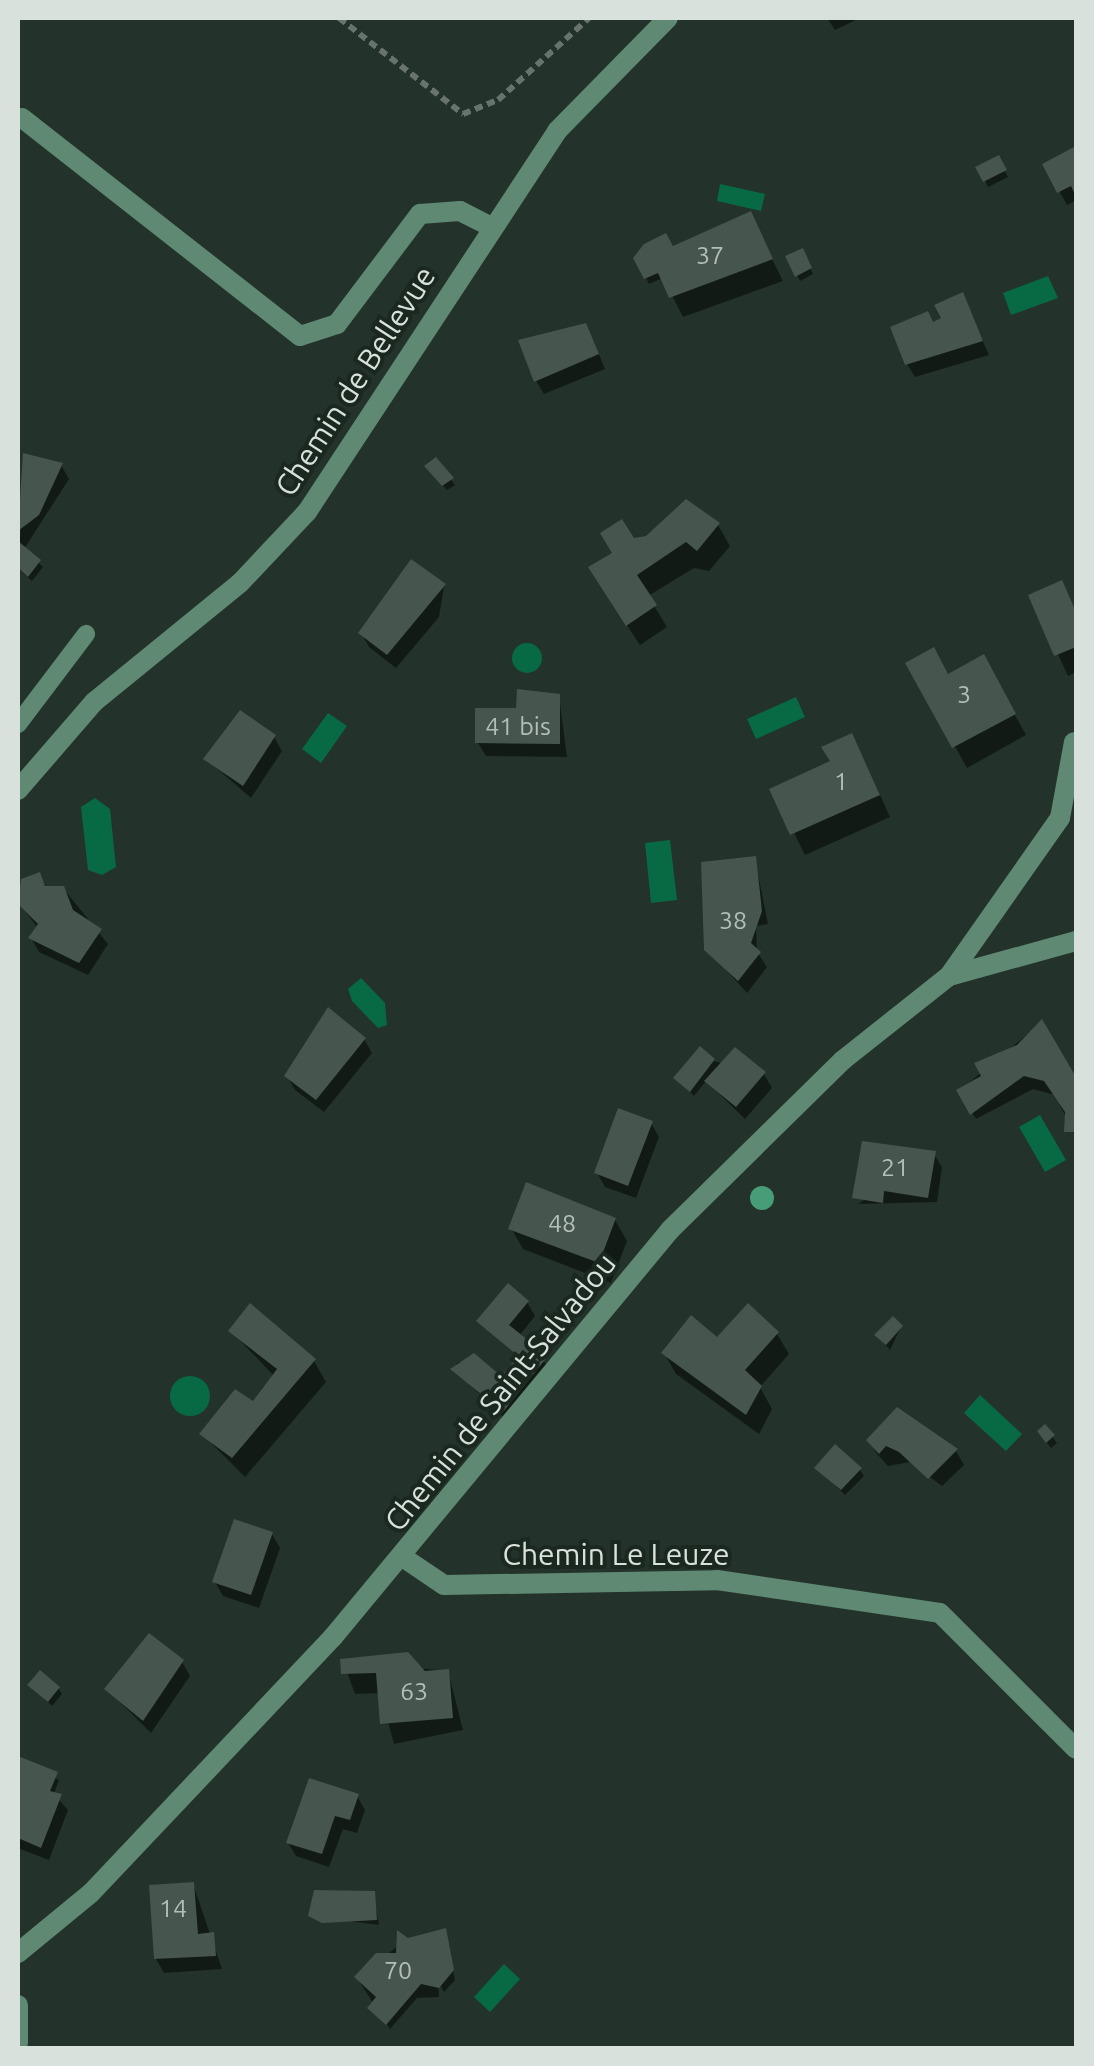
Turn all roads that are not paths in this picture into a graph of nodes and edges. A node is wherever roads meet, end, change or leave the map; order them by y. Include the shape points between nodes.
1 (668, 18) edge
2 (22, 118) dead end
3 (490, 226) junction
4 (86, 634) dead end
5 (18, 724) edge
6 (1074, 742) edge
7 (18, 790) edge
8 (1076, 941) edge
9 (949, 976) junction
10 (404, 1558) junction
11 (1076, 1749) edge
12 (18, 1953) edge
13 (18, 2005) edge
14 (18, 2044) edge

1 - 3 street, Chemin de Bellevue via 557,131
2 - 3 street via 300,336 337,324 420,214 460,211
3 - 7 street, Chemin de Bellevue via 307,512 240,583 94,702
4 - 5 lane
6 - 9 street via 1060,818
8 - 9 street, Chemin de Saint-Salvadou
9 - 10 street, Chemin de Saint-Salvadou via 843,1060 694,1204
10 - 11 street, Chemin Le Leuze via 444,1585 717,1580 940,1613
10 - 12 street, Chemin de Saint-Salvadou via 103,1880
13 - 14 street

